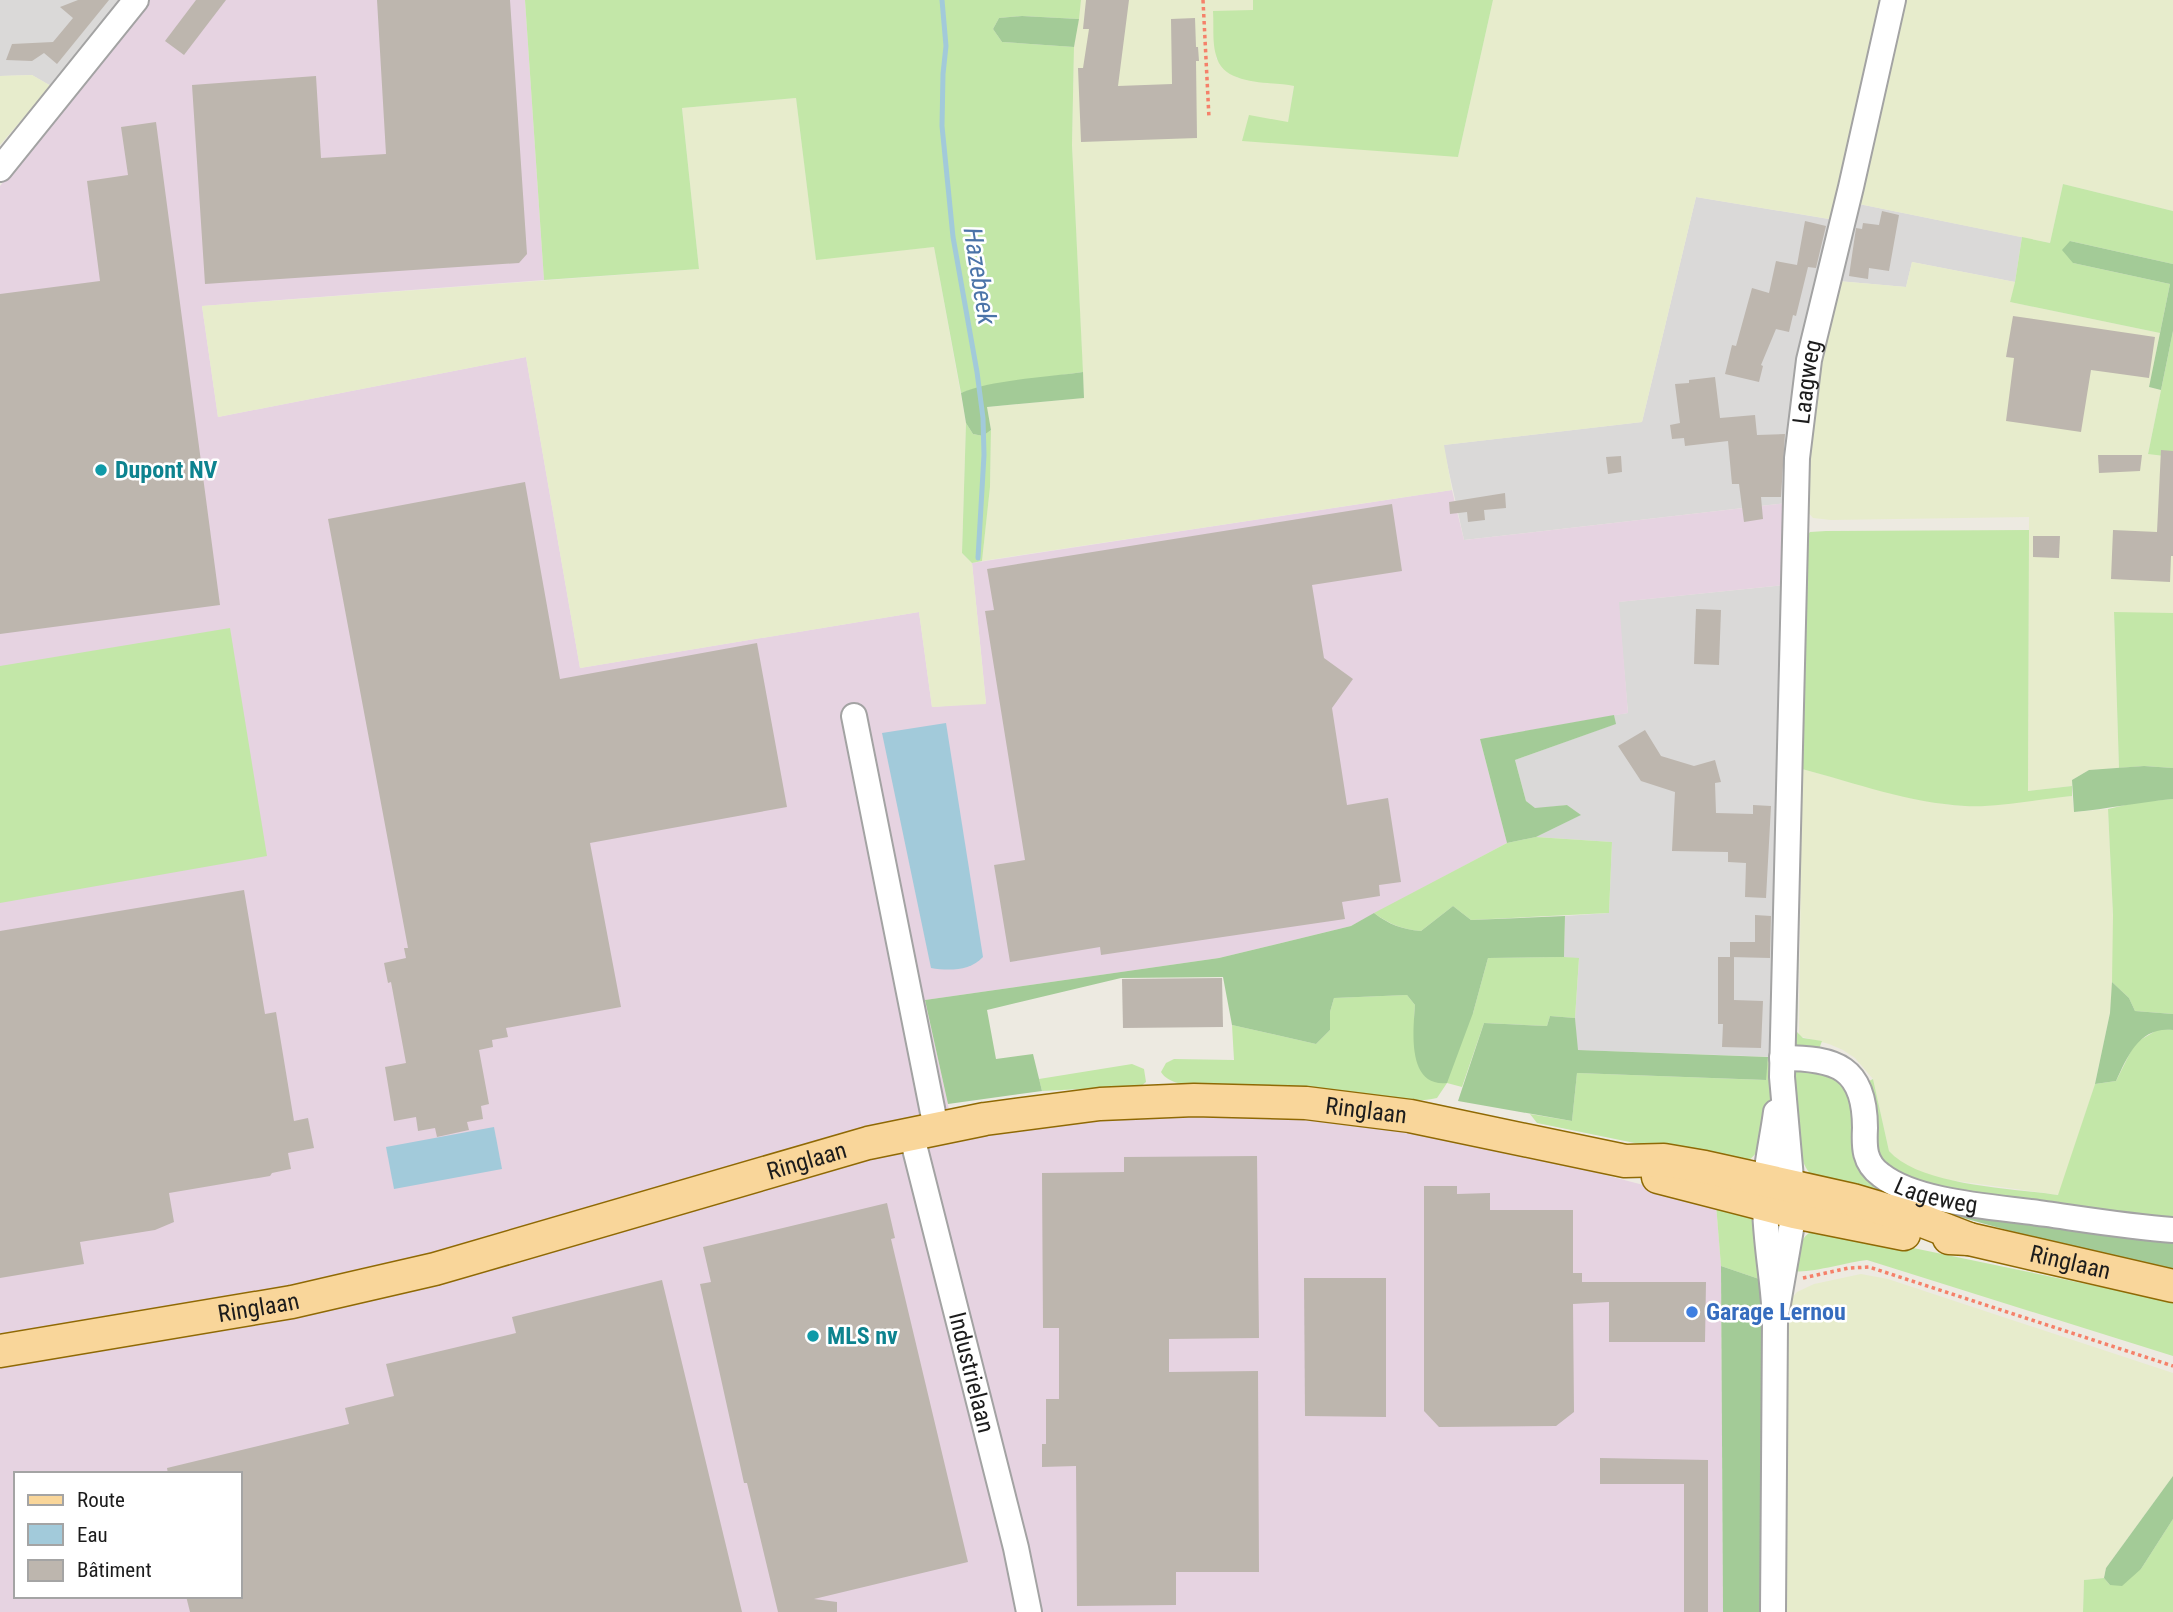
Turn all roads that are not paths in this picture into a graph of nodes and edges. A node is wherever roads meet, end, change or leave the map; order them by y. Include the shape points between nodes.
1 (136, 0) edge
2 (1893, 0) edge
3 (0, 169) edge
4 (854, 716) dead end
5 (1782, 1068) junction
6 (923, 1130) junction
7 (1779, 1196) junction
8 (2173, 1230) edge
9 (2173, 1286) edge
10 (1775, 1321) junction
11 (0, 1350) edge
12 (1029, 1612) edge
13 (1773, 1612) edge

1 - 3 street
2 - 5 street, Laagweg via 1802,405
4 - 6 street, Industrielaan
5 - 7 street
5 - 8 street, Lageweg via 1818,1059 1844,1069 1859,1087 1864,1149 1870,1165 1903,1187 1945,1200
6 - 7 main road, Ringlaan via 1100,1104 1194,1100 1341,1106 1625,1161 1664,1160
6 - 11 main road, Ringlaan via 435,1269 292,1302
6 - 12 street, Industrielaan
7 - 9 main road, Ringlaan via 1920,1220 1969,1239
7 - 10 street
7 - 10 street via 1788,1240
10 - 13 street

